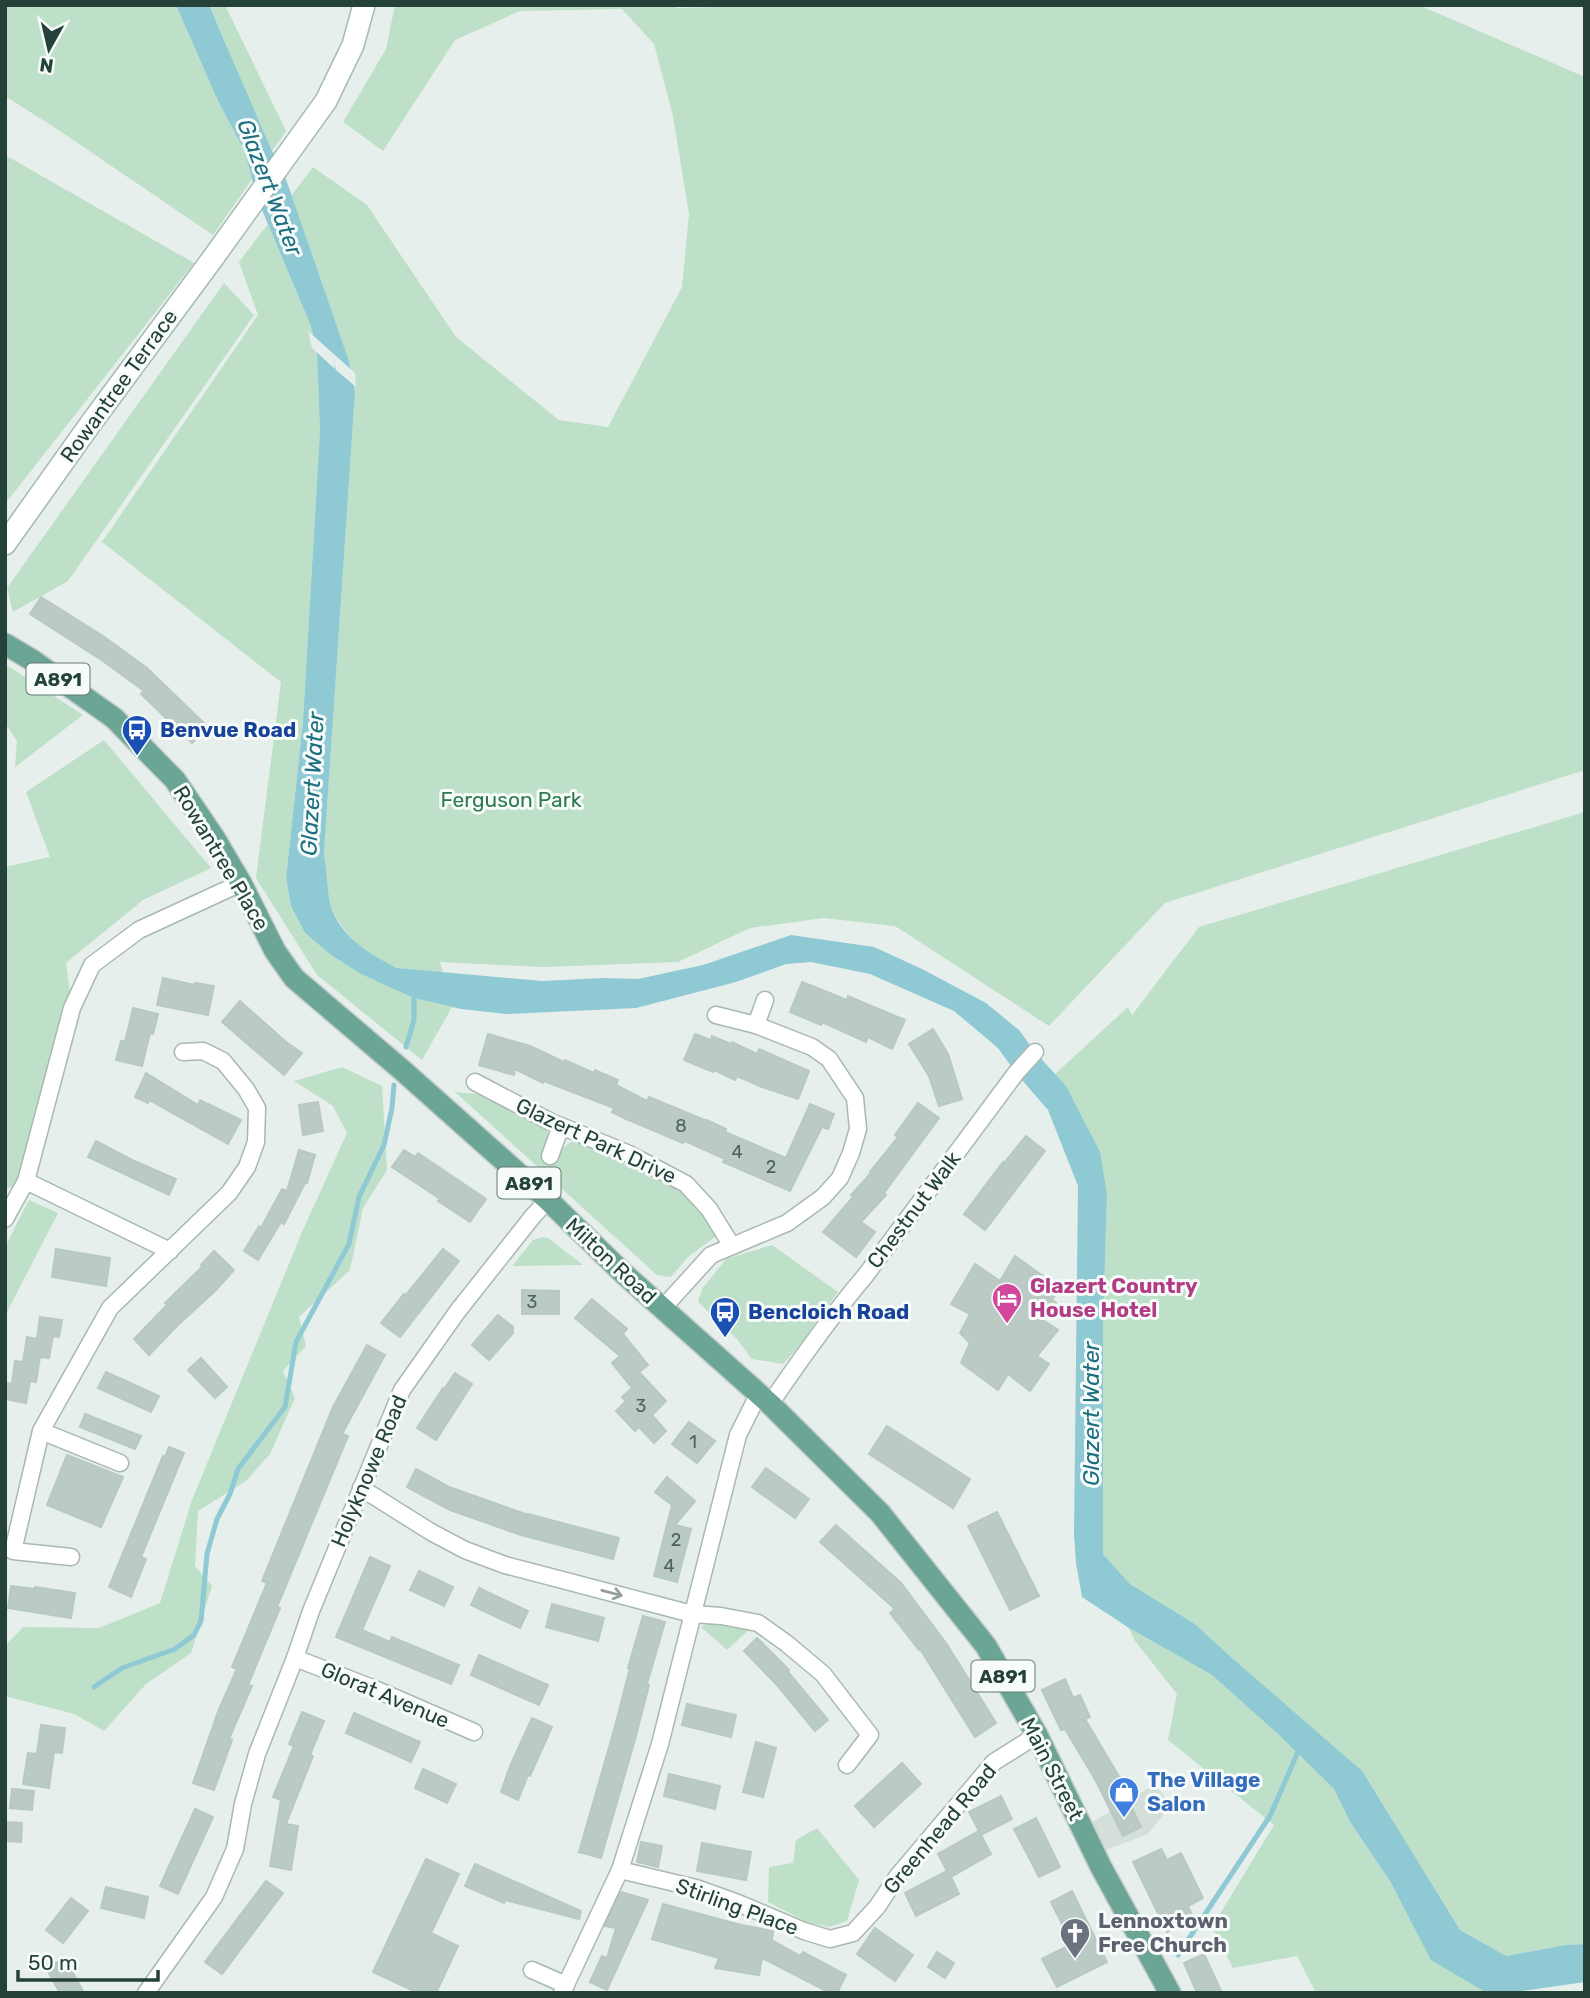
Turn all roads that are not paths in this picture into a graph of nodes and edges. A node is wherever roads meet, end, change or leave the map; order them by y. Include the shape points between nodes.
1 (364, 5) edge
2 (5, 544) edge
3 (5, 644) edge
4 (241, 883) junction
5 (294, 978) joint
6 (765, 999) dead end
7 (716, 1015) dead end
8 (755, 1025) junction
9 (183, 1052) dead end
10 (1035, 1052) dead end
11 (475, 1082) dead end
12 (561, 1126) junction
13 (550, 1156) dead end
14 (26, 1181) junction
15 (548, 1200) junction
16 (5, 1219) edge
17 (732, 1246) junction
18 (170, 1251) junction
19 (662, 1309) junction
20 (764, 1400) junction
21 (41, 1431) junction
22 (120, 1463) dead end
23 (360, 1488) junction
24 (71, 1557) dead end
25 (692, 1614) junction
26 (295, 1658) junction
27 (474, 1732) dead end
28 (1037, 1735) junction
29 (846, 1765) dead end
30 (620, 1870) junction
31 (853, 1933) joint
32 (532, 1970) dead end
33 (564, 1989) edge
34 (152, 1990) edge
35 (1170, 1993) edge

1 - 2 main road, Rowantree Terrace via 353,45 313,121
3 - 4 main road, Rowantree Place / A891 via 114,718 174,780
4 - 5 main road, Rowantree Place / A891
4 - 14 street via 139,930 92,965 72,1008
5 - 15 main road, Milton Road / A891
6 - 8 street
7 - 8 street
8 - 17 street via 812,1047 829,1059 855,1098 858,1129 840,1178 823,1198 787,1223
9 - 18 street via 203,1051 223,1061 246,1089 257,1108 256,1142 247,1167 229,1194
10 - 20 street, Chestnut Walk via 798,1363
11 - 12 street, Glazert Park Drive
12 - 13 street
12 - 17 street, Glazert Park Drive via 686,1184 709,1209
14 - 16 street
14 - 18 street
15 - 19 main road, Milton Road / A891
15 - 23 street, Holyknowe Road via 457,1312 402,1390
17 - 19 street via 711,1255
18 - 21 street via 110,1308
19 - 20 main road, Milton Road / A891
20 - 25 street via 738,1435
20 - 28 main road, Main Street / A891 via 880,1513 986,1646
21 - 22 street
21 - 24 street via 13,1551
23 -> 25 street via 465,1550 505,1565
23 - 26 street, Holyknowe Road
25 - 29 street via 758,1623 822,1674 870,1735
25 - 30 street via 660,1744
26 - 27 street, Glorat Avenue
26 - 34 street, Holyknowe Road via 257,1754 235,1849 214,1897
28 - 31 street, Greenhead Road via 994,1762
28 - 35 main road, Main Street / A891 via 1101,1867
30 - 31 street, Stirling Place via 696,1888 830,1939
30 - 33 street
32 - 33 street

